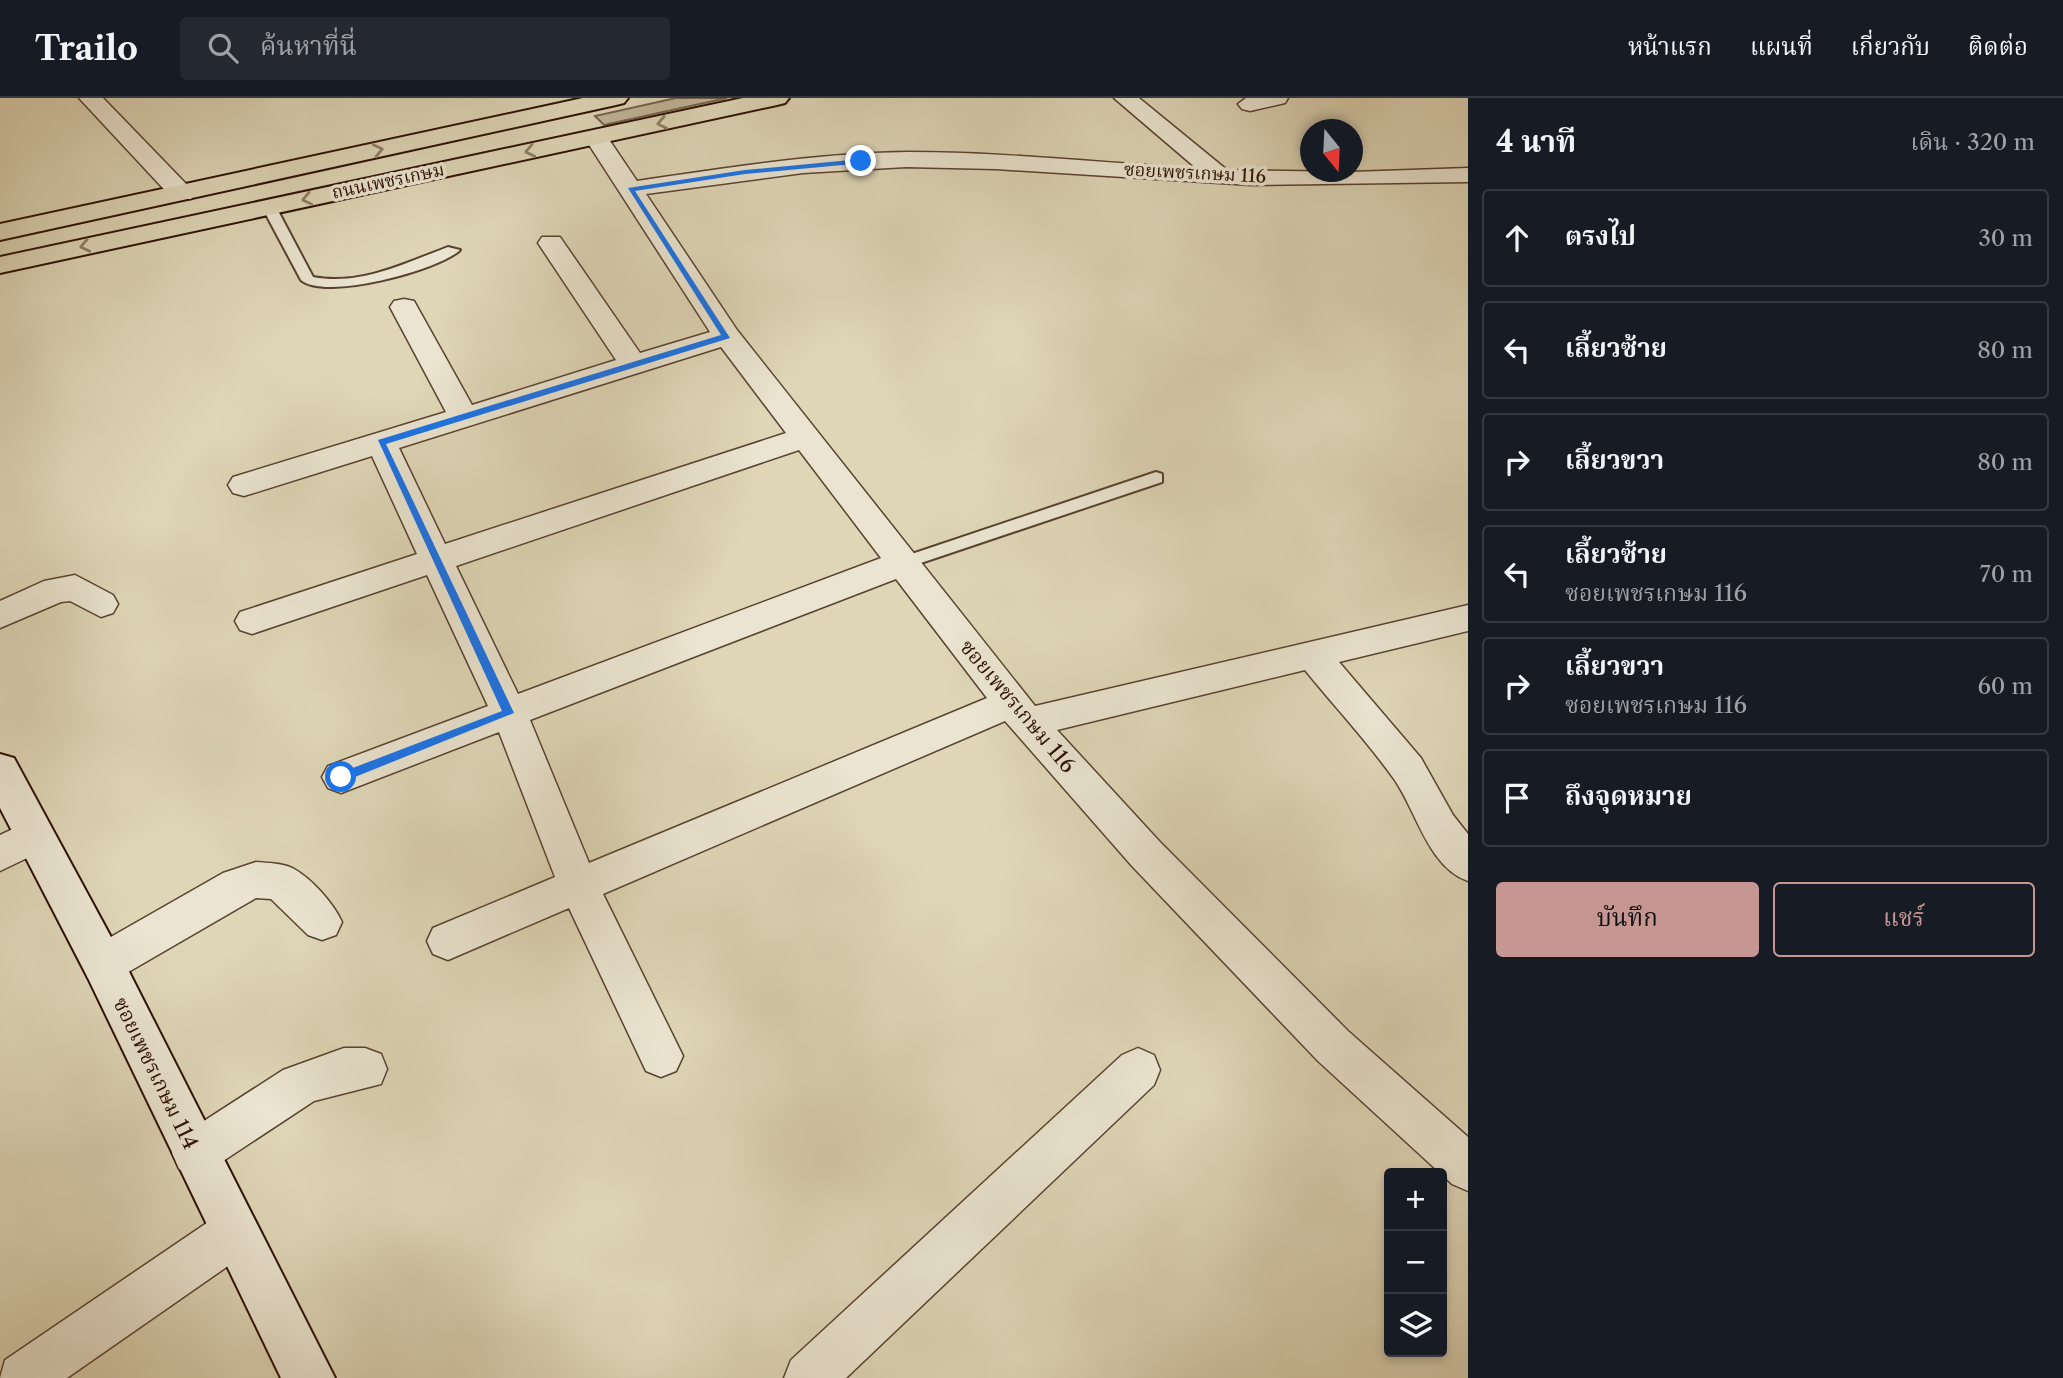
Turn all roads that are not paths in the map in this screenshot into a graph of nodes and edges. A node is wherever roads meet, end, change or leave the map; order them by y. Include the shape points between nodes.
1 (90, 98) edge
2 (615, 98) edge
3 (777, 98) edge
4 (1125, 98) edge
5 (1277, 98) edge
6 (574, 102) edge
7 (1250, 104) dead end
8 (596, 137) junction
9 (1468, 175) edge
10 (1221, 177) junction
11 (630, 189) junction
12 (182, 194) junction
13 (269, 207) junction
14 (0, 232) edge
15 (551, 243) dead end
16 (453, 250) dead end
17 (0, 265) edge
18 (404, 307) dead end
19 (727, 336) junction
20 (634, 365) junction
21 (464, 418) junction
22 (805, 437) junction
23 (381, 443) junction
24 (1156, 478) dead end
25 (244, 485) dead end
26 (438, 559) junction
27 (903, 563) junction
28 (101, 604) dead end
29 (0, 615) edge
30 (1468, 618) edge
31 (252, 621) dead end
32 (1313, 655) junction
33 (1019, 712) junction
34 (509, 713) junction
35 (0, 769) edge
36 (341, 777) dead end
37 (17, 846) edge
38 (1468, 864) edge
39 (579, 886) junction
40 (322, 922) dead end
41 (448, 941) dead end
42 (103, 964) junction
43 (661, 1056) dead end
44 (365, 1069) dead end
45 (1138, 1070) dead end
46 (195, 1153) junction
47 (1468, 1168) edge
48 (234, 1233) junction
49 (23, 1378) edge
50 (309, 1378) edge
51 (808, 1378) edge

1 - 12 street
2 - 6 main road, ถนนเพชรเกษม
3 -> 8 main road, ถนนเพชรเกษม
4 - 10 street
5 - 7 street
6 - 8 main road
12 -> 6 main road, ถนนเพชรเกษม
8 - 11 street, ซอยเพชรเกษม 116
8 -> 13 main road, ถนนเพชรเกษม
9 - 10 street, ซอยเพชรเกษม 116
10 - 11 street, ซอยเพชรเกษม 116 via 1025,162 918,160 745,172
11 - 19 street, ซอยเพชรเกษม 116
12 - 14 main road, ถนนเพชรเกษม
13 - 16 lane via 309,280 321,284 350,285
13 -> 17 main road, ถนนเพชรเกษม
15 - 20 street
18 - 21 street
19 - 20 street
19 - 22 street, ซอยเพชรเกษม 116
20 - 21 street
21 - 23 street
22 - 26 street
22 - 27 street, ซอยเพชรเกษม 116
23 - 25 street
23 - 26 street
24 - 27 lane
26 - 31 street
26 - 34 street
27 - 33 street, ซอยเพชรเกษม 116
27 - 34 street
28 - 29 street via 75,588 57,590
30 - 32 street
32 - 33 street
32 - 38 street via 1408,769 1439,827
33 - 39 street
33 - 47 street, ซอยเพชรเกษม 116 via 1146,854 1324,1036
34 - 36 street
34 - 39 street
35 - 37 street, ซอยเพชรเกษม 114
37 - 42 street, ซอยเพชรเกษม 114
39 - 41 street
39 - 43 street
40 - 42 street via 281,882 256,880 237,886
42 - 46 street, ซอยเพชรเกษม 114
44 - 46 street via 346,1068 304,1082
45 - 51 street
46 - 48 street, ซอยเพชรเกษม 114
48 - 49 street
48 - 50 street, ซอยเพชรเกษม 114

